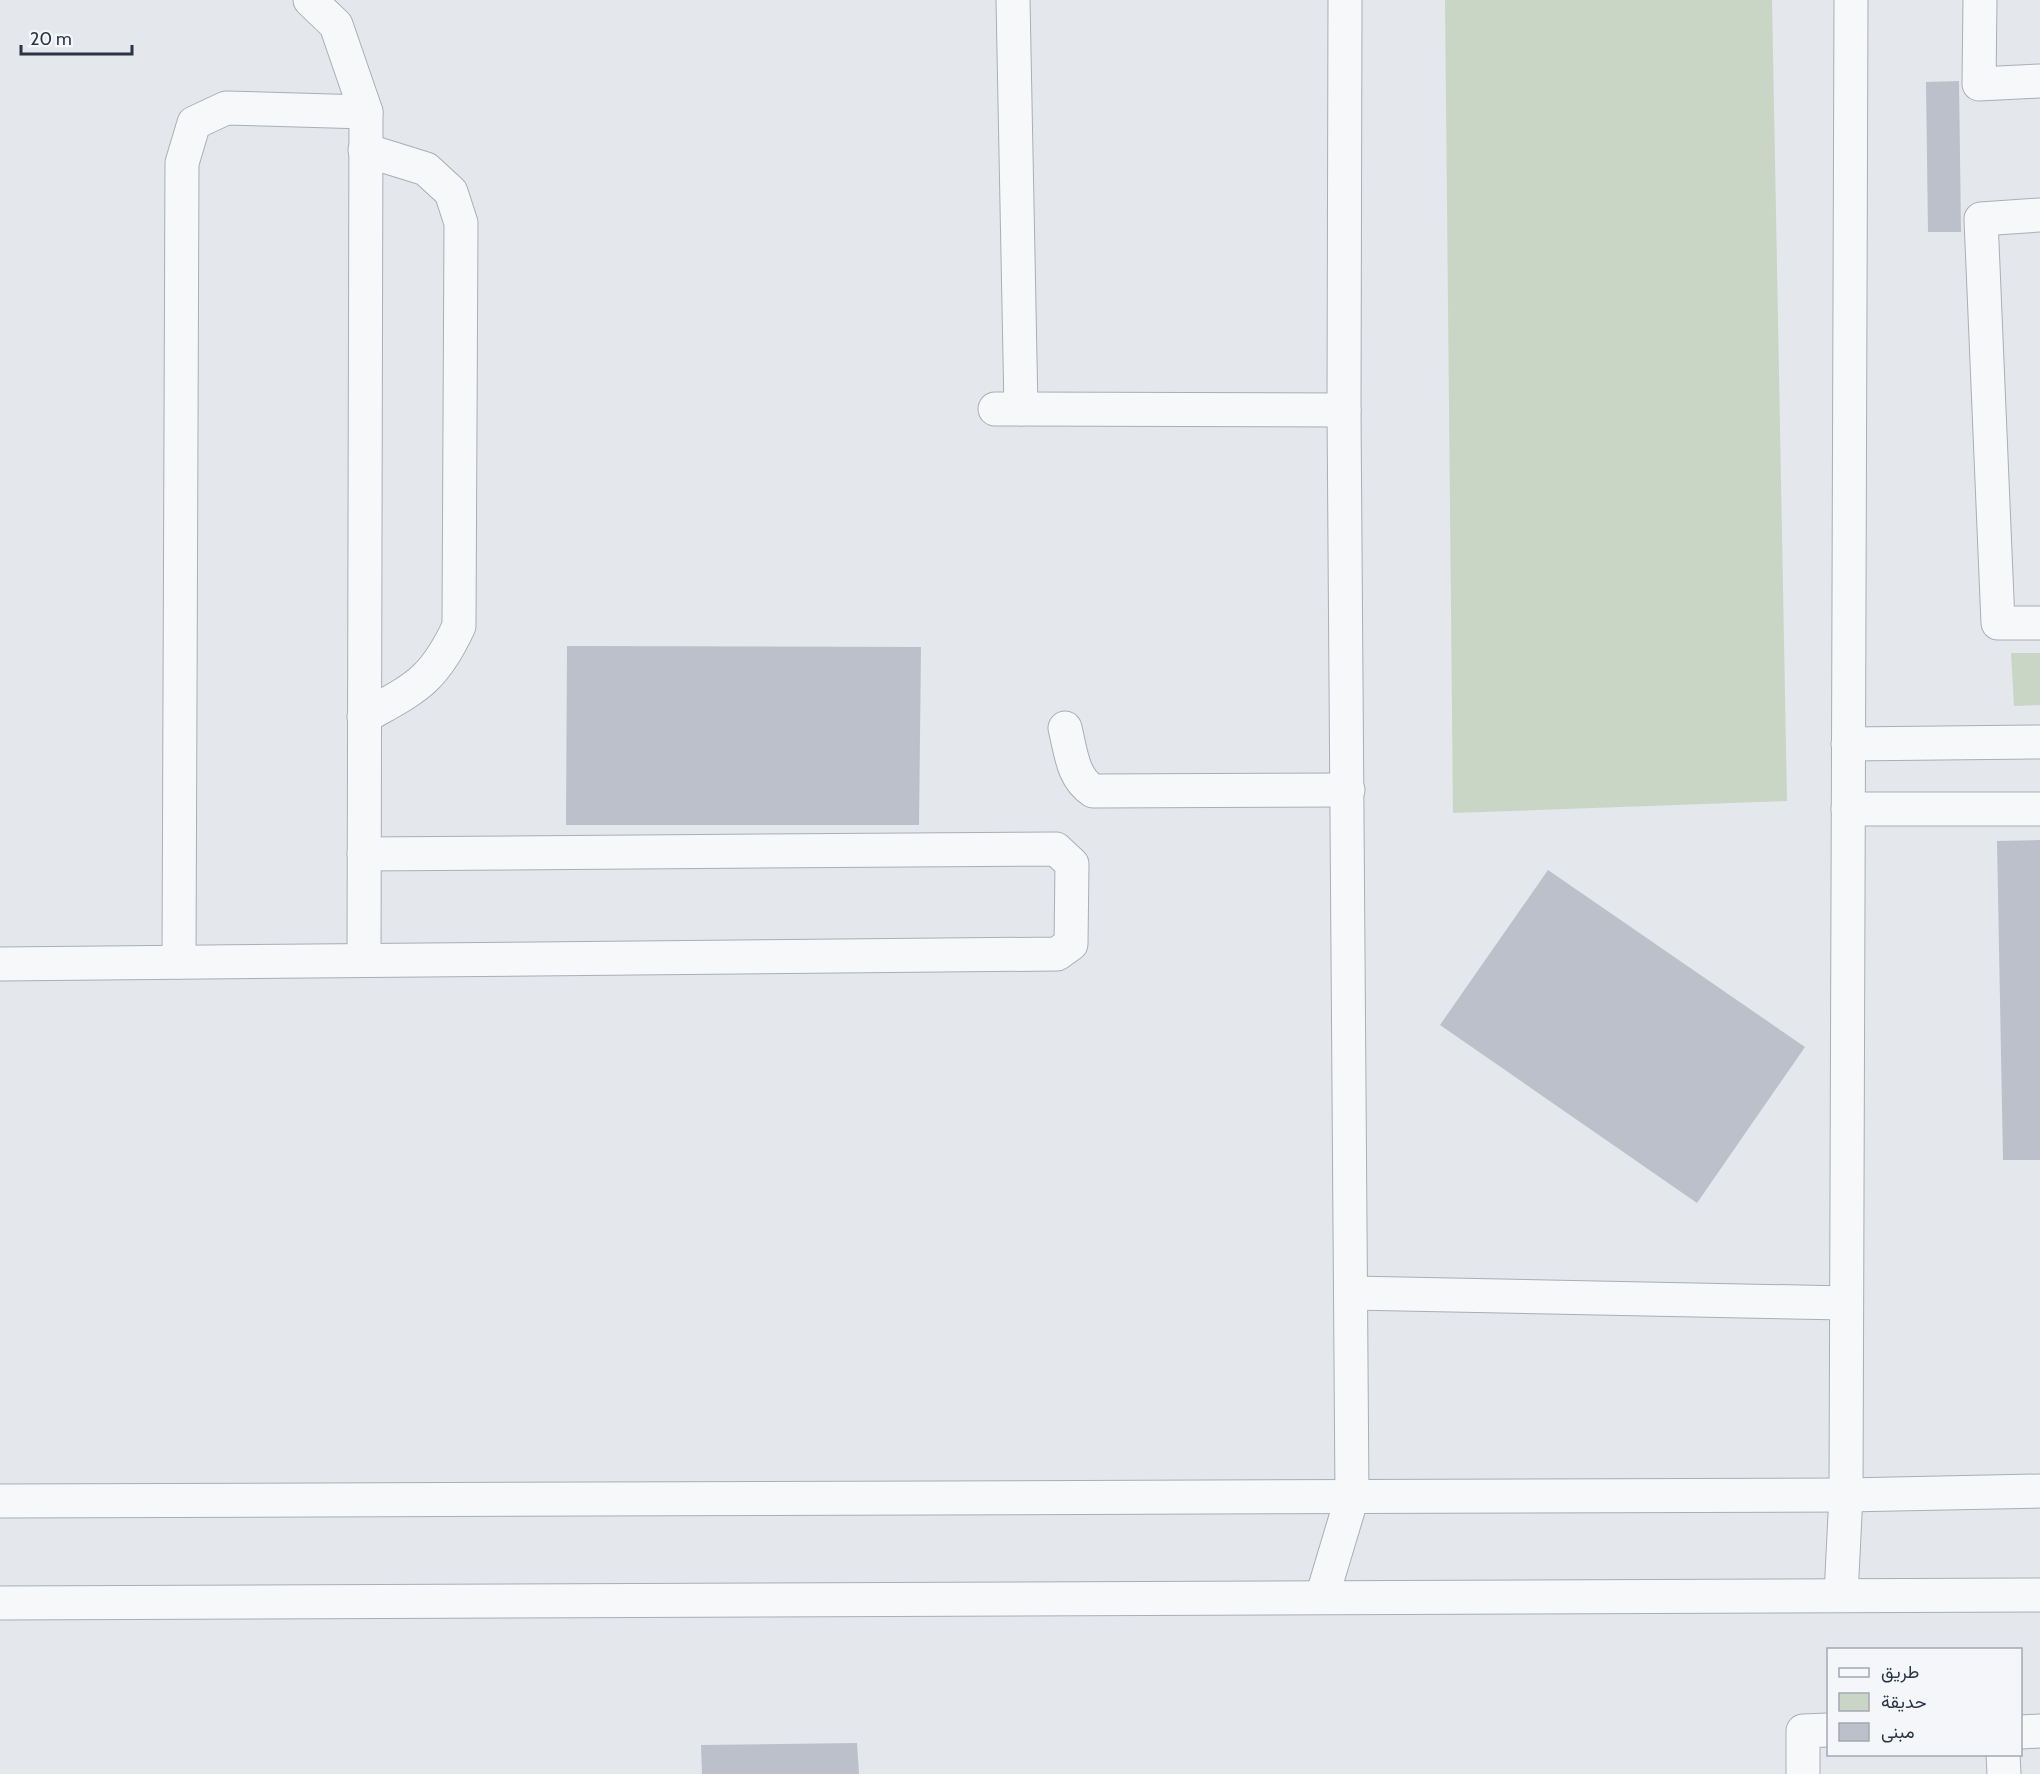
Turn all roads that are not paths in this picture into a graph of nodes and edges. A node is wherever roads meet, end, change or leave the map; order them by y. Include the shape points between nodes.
1 (310, 0) edge
2 (1013, 0) edge
3 (1345, 0) edge
4 (1851, 0) edge
5 (1980, 0) edge
6 (2040, 81) edge
7 (366, 112) junction
8 (365, 150) junction
9 (2040, 215) edge
10 (1344, 410) junction
11 (2040, 623) edge
12 (364, 717) junction
13 (1065, 728) dead end
14 (2040, 742) edge
15 (1848, 744) junction
16 (1348, 790) junction
17 (1848, 809) junction
18 (2040, 809) edge
19 (364, 854) junction
20 (364, 960) junction
21 (179, 962) junction
22 (0, 964) edge
23 (1352, 1293) junction
24 (1846, 1304) junction
25 (2040, 1491) edge
26 (1846, 1495) junction
27 (1352, 1497) junction
28 (0, 1501) edge
29 (1841, 1595) junction
30 (2040, 1595) edge
31 (1322, 1597) junction
32 (0, 1603) edge
33 (1827, 1730) edge
34 (2040, 1731) edge
35 (2022, 1732) edge
36 (2003, 1756) edge
37 (1803, 1774) edge
38 (2004, 1774) edge

1 - 7 street via 336,25
2 - 10 street via 1008,409
3 - 10 street
4 - 15 street
5 - 6 street via 1979,84
7 - 8 street
7 - 21 street via 226,108 194,123 182,163
8 - 12 street
8 - 12 street via 426,169 451,192 461,223 461,247 459,626 445,658 421,684
9 - 11 street via 1981,219 1998,623
10 - 16 street
12 - 19 street
13 - 16 street via 1076,773 1093,791
14 - 15 street
15 - 17 street
16 - 23 street
17 - 18 street
17 - 24 street
19 - 20 street
19 - 20 street via 1056,849 1072,864 1071,944 1057,954
20 - 21 street
21 - 22 street
23 - 24 street
23 - 27 street
24 - 26 street
25 - 26 street
26 - 27 street
26 - 29 street
27 - 28 street
27 - 31 street
29 - 30 street
29 - 31 street
31 - 32 street
33 - 37 street via 1803,1731
34 - 35 street
36 - 38 street

